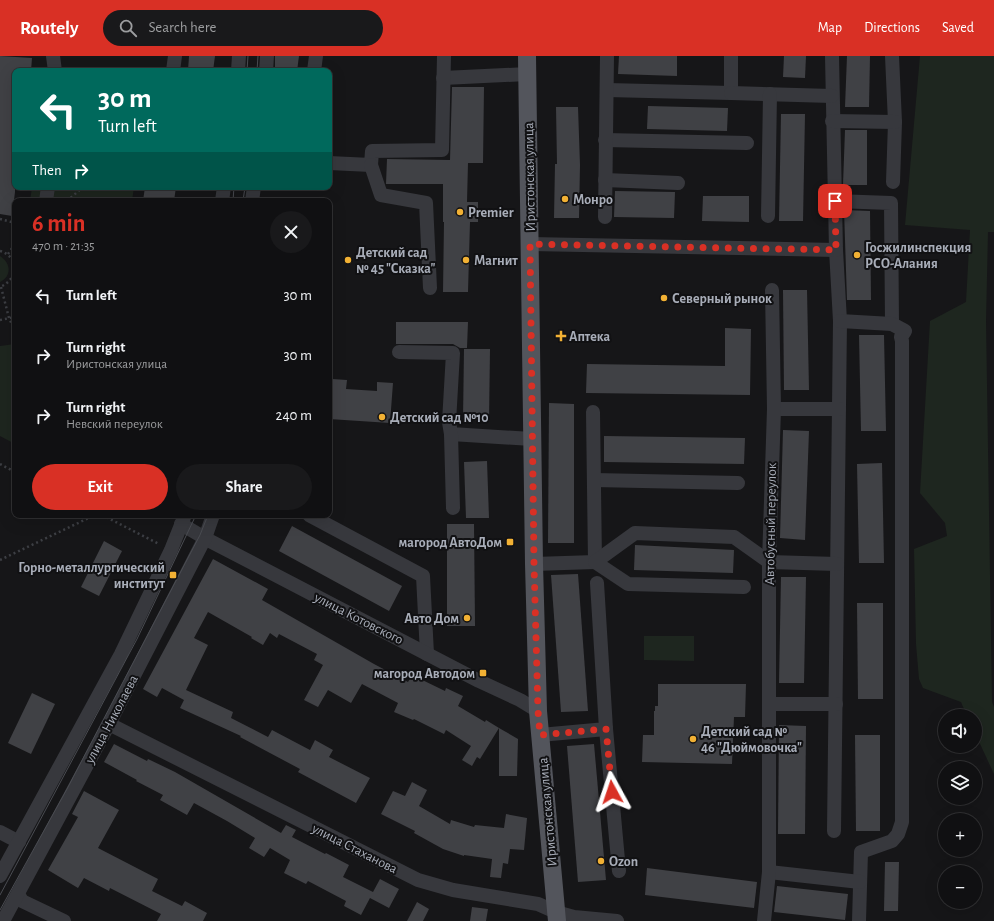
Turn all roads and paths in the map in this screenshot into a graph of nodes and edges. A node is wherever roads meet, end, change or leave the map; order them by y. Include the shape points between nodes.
1 (53, 56) edge
2 (175, 56) edge
3 (239, 56) edge
4 (267, 56) edge
5 (316, 56) edge
6 (444, 56) edge
7 (526, 56) edge
8 (607, 56) edge
9 (731, 56) edge
10 (832, 56) edge
11 (892, 56) edge
12 (55, 68) edge
13 (173, 68) edge
14 (238, 68) edge
15 (266, 68) edge
16 (314, 68) edge
17 (527, 74) junction
18 (443, 78) junction
19 (607, 90) junction
20 (731, 93) junction
21 (770, 94) junction
22 (832, 96) junction
23 (832, 121) junction
24 (894, 122) junction
25 (605, 140) junction
26 (747, 143) dead end
27 (332, 163) edge
28 (371, 165) junction
29 (605, 180) junction
30 (893, 182) dead end
31 (678, 183) dead end
32 (80, 190) edge
33 (70, 198) edge
34 (835, 201) junction
35 (768, 216) dead end
36 (604, 217) dead end
37 (0, 219) edge
38 (12, 222) edge
39 (530, 244) junction
40 (12, 248) edge
41 (836, 250) junction
42 (0, 251) edge
43 (8, 254) junction
44 (12, 260) edge
45 (12, 277) edge
46 (0, 287) edge
47 (430, 288) dead end
48 (772, 290) dead end
49 (9, 318) junction
50 (12, 318) edge
51 (0, 320) edge
52 (840, 321) junction
53 (12, 324) edge
54 (892, 324) junction
55 (400, 352) dead end
56 (774, 409) junction
57 (839, 409) junction
58 (593, 412) dead end
59 (451, 434) junction
60 (532, 439) junction
61 (0, 464) edge
62 (12, 470) edge
63 (594, 480) junction
64 (738, 483) dead end
65 (453, 508) dead end
66 (89, 518) edge
67 (108, 518) edge
68 (212, 518) edge
69 (315, 518) edge
70 (183, 519) edge
71 (205, 538) junction
72 (170, 550) junction
73 (0, 560) edge
74 (595, 562) junction
75 (769, 562) junction
76 (534, 564) junction
77 (837, 564) junction
78 (597, 583) dead end
79 (744, 587) dead end
80 (427, 654) junction
81 (769, 704) junction
82 (836, 704) junction
83 (538, 711) junction
84 (109, 724) junction
85 (606, 729) junction
86 (540, 735) junction
87 (834, 831) dead end
88 (0, 832) edge
89 (19, 842) junction
90 (619, 871) dead end
91 (769, 872) junction
92 (0, 876) edge
93 (860, 882) junction
94 (18, 894) junction
95 (557, 917) edge
96 (3, 921) edge
97 (64, 921) edge
98 (617, 921) edge
99 (764, 921) edge
100 (858, 921) edge

1 - 12 street
2 - 13 street
3 - 14 street
4 - 15 street
5 - 16 street
6 - 18 street
7 - 17 main road, Иристонская улица
8 - 19 street
9 - 20 street
10 - 22 street
11 - 24 street
17 - 18 street
17 - 39 main road, Иристонская улица
18 - 28 street via 442,150 372,151
19 - 20 street
19 - 25 street
20 - 21 street
21 - 22 street
21 - 35 street
22 - 23 street
23 - 24 street
23 - 34 street
24 - 30 street
25 - 26 street
25 - 29 street
27 - 28 street
28 - 47 street via 381,195 426,203
29 - 31 street
29 - 36 street
32 - 33 path
34 - 41 street
34 - 54 street via 891,203
37 - 38 path
39 - 41 street
39 - 60 main road, Иристонская улица
40 - 43 path
41 - 52 street
42 - 43 path
43 - 44 path
45 - 46 path
46 - 49 path
48 - 56 street, Автобусный переулок
49 - 50 path
49 - 51 path
49 - 53 path
52 - 54 street
52 - 57 street
54 - 93 street via 905,332 901,337 902,822 898,834 892,841 861,852
55 - 59 street via 453,353
56 - 57 street
56 - 75 street, Автобусный переулок
57 - 77 street
58 - 63 street
59 - 60 street
59 - 65 street
60 - 76 main road, Иристонская улица
61 - 62 path
63 - 64 street
63 - 74 street
66 - 73 path
67 - 72 path
68 - 71 street, улица Николаева
69 - 80 street via 423,576
70 - 71 street, улица Котовского
70 - 72 street, улица Николаева
71 - 80 street, улица Котовского
71 - 84 street, улица Николаева
72 - 89 street, улица Николаева via 121,654
74 - 75 street via 635,533 734,537
74 - 76 street
74 - 79 street via 628,584
75 - 77 street
75 - 81 street, Автобусный переулок
76 - 83 main road, Иристонская улица
77 - 82 street
78 - 85 street
80 - 83 street, улица Котовского
81 - 82 street
81 - 91 street, Автобусный переулок
82 - 87 street
83 - 86 main road, Иристонская улица
84 - 94 street, улица Николаева
84 - 95 street, улица Стаханова via 418,880 453,890 538,904
85 - 86 street
85 - 90 street
86 - 95 main road, Иристонская улица
88 - 89 street
89 - 92 street, улица Николаева
91 - 93 street
91 - 99 street, Автобусный переулок
93 - 100 street
94 - 96 street, улица Николаева
94 - 97 street via 22,901
95 - 98 street, улица Стаханова

